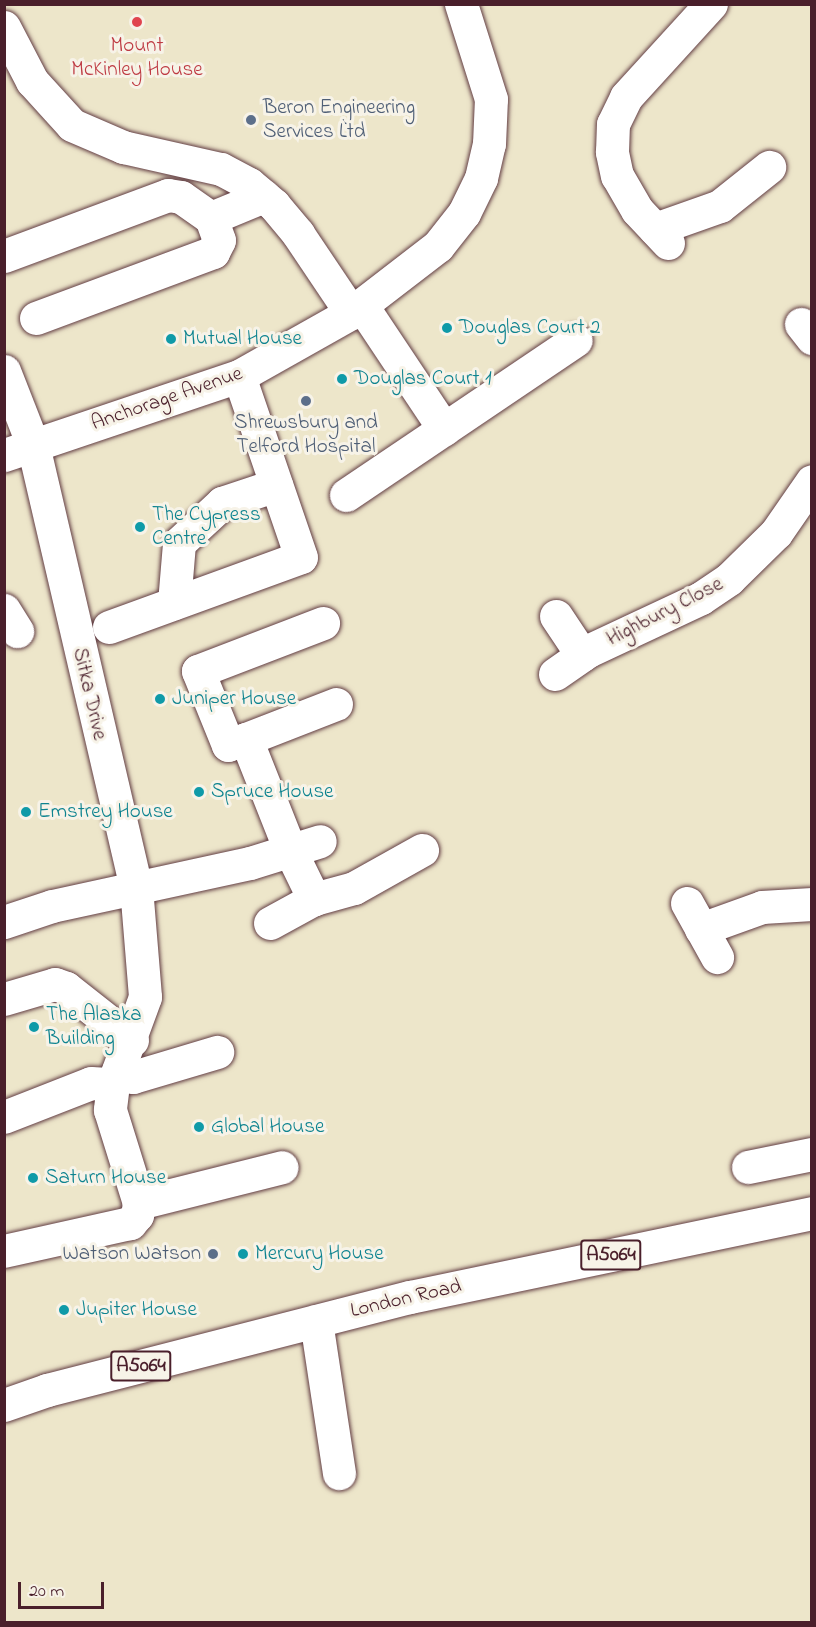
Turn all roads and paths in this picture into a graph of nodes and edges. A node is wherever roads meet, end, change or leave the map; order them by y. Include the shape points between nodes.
1 (460, 4) edge
2 (711, 4) edge
3 (4, 27) edge
4 (769, 167) dead end
5 (264, 196) junction
6 (211, 218) junction
7 (4, 256) edge
8 (356, 310) junction
9 (36, 318) dead end
10 (576, 340) dead end
11 (4, 370) edge
12 (239, 376) junction
13 (444, 429) junction
14 (19, 450) edge
15 (812, 481) edge
16 (276, 485) junction
17 (346, 495) dead end
18 (174, 603) junction
19 (556, 616) dead end
20 (323, 623) dead end
21 (109, 627) dead end
22 (582, 655) junction
23 (555, 674) dead end
24 (336, 704) dead end
25 (246, 739) junction
26 (305, 845) junction
27 (422, 850) dead end
28 (136, 887) junction
29 (314, 898) junction
30 (812, 904) edge
31 (4, 922) edge
32 (270, 923) dead end
33 (717, 957) dead end
34 (4, 999) edge
35 (132, 1040) junction
36 (217, 1052) dead end
37 (116, 1077) junction
38 (4, 1117) edge
39 (789, 1151) edge
40 (282, 1167) dead end
41 (748, 1167) dead end
42 (139, 1203) junction
43 (812, 1212) edge
44 (4, 1251) edge
45 (316, 1321) junction
46 (4, 1406) edge
47 (339, 1473) dead end

1 - 8 street, Anchorage Avenue via 490,99 489,144 481,178 464,213 438,246
2 - 4 street via 626,97 613,124 617,176 659,223 696,216 720,206
3 - 5 street via 32,81 72,125 123,147 221,169
5 - 6 street
5 - 8 street
6 - 7 street via 182,197 168,195
6 - 9 street via 219,240 213,252
8 - 12 street, Anchorage Avenue
8 - 13 street
10 - 13 street
11 - 14 street, Sitka Drive
12 - 14 street, Anchorage Avenue
12 - 16 street
13 - 17 street
14 - 28 street, Sitka Drive
15 - 22 street, Highbury Close via 776,533 729,579 701,598
16 - 18 street via 222,503 178,543
16 - 18 street via 301,557
18 - 21 street
19 - 22 street, Highbury Close
20 - 25 street via 198,671 228,745
22 - 23 street, Highbury Close
24 - 25 street
25 - 26 street
26 - 28 street via 250,863
26 - 29 street
27 - 29 street via 354,888
28 - 31 street via 52,906
28 - 35 street, Sitka Drive via 146,997
29 - 32 street
30 - 33 street via 694,916
34 - 35 street via 54,984 66,988
35 - 37 street
36 - 37 street via 133,1077
37 - 38 street
37 - 42 street via 111,1110 117,1141
39 - 41 street
40 - 42 street
42 - 44 street via 130,1223
43 - 45 street, London Road / A5064 via 410,1297
45 - 46 street, London Road / A5064 via 47,1390
45 - 47 street

